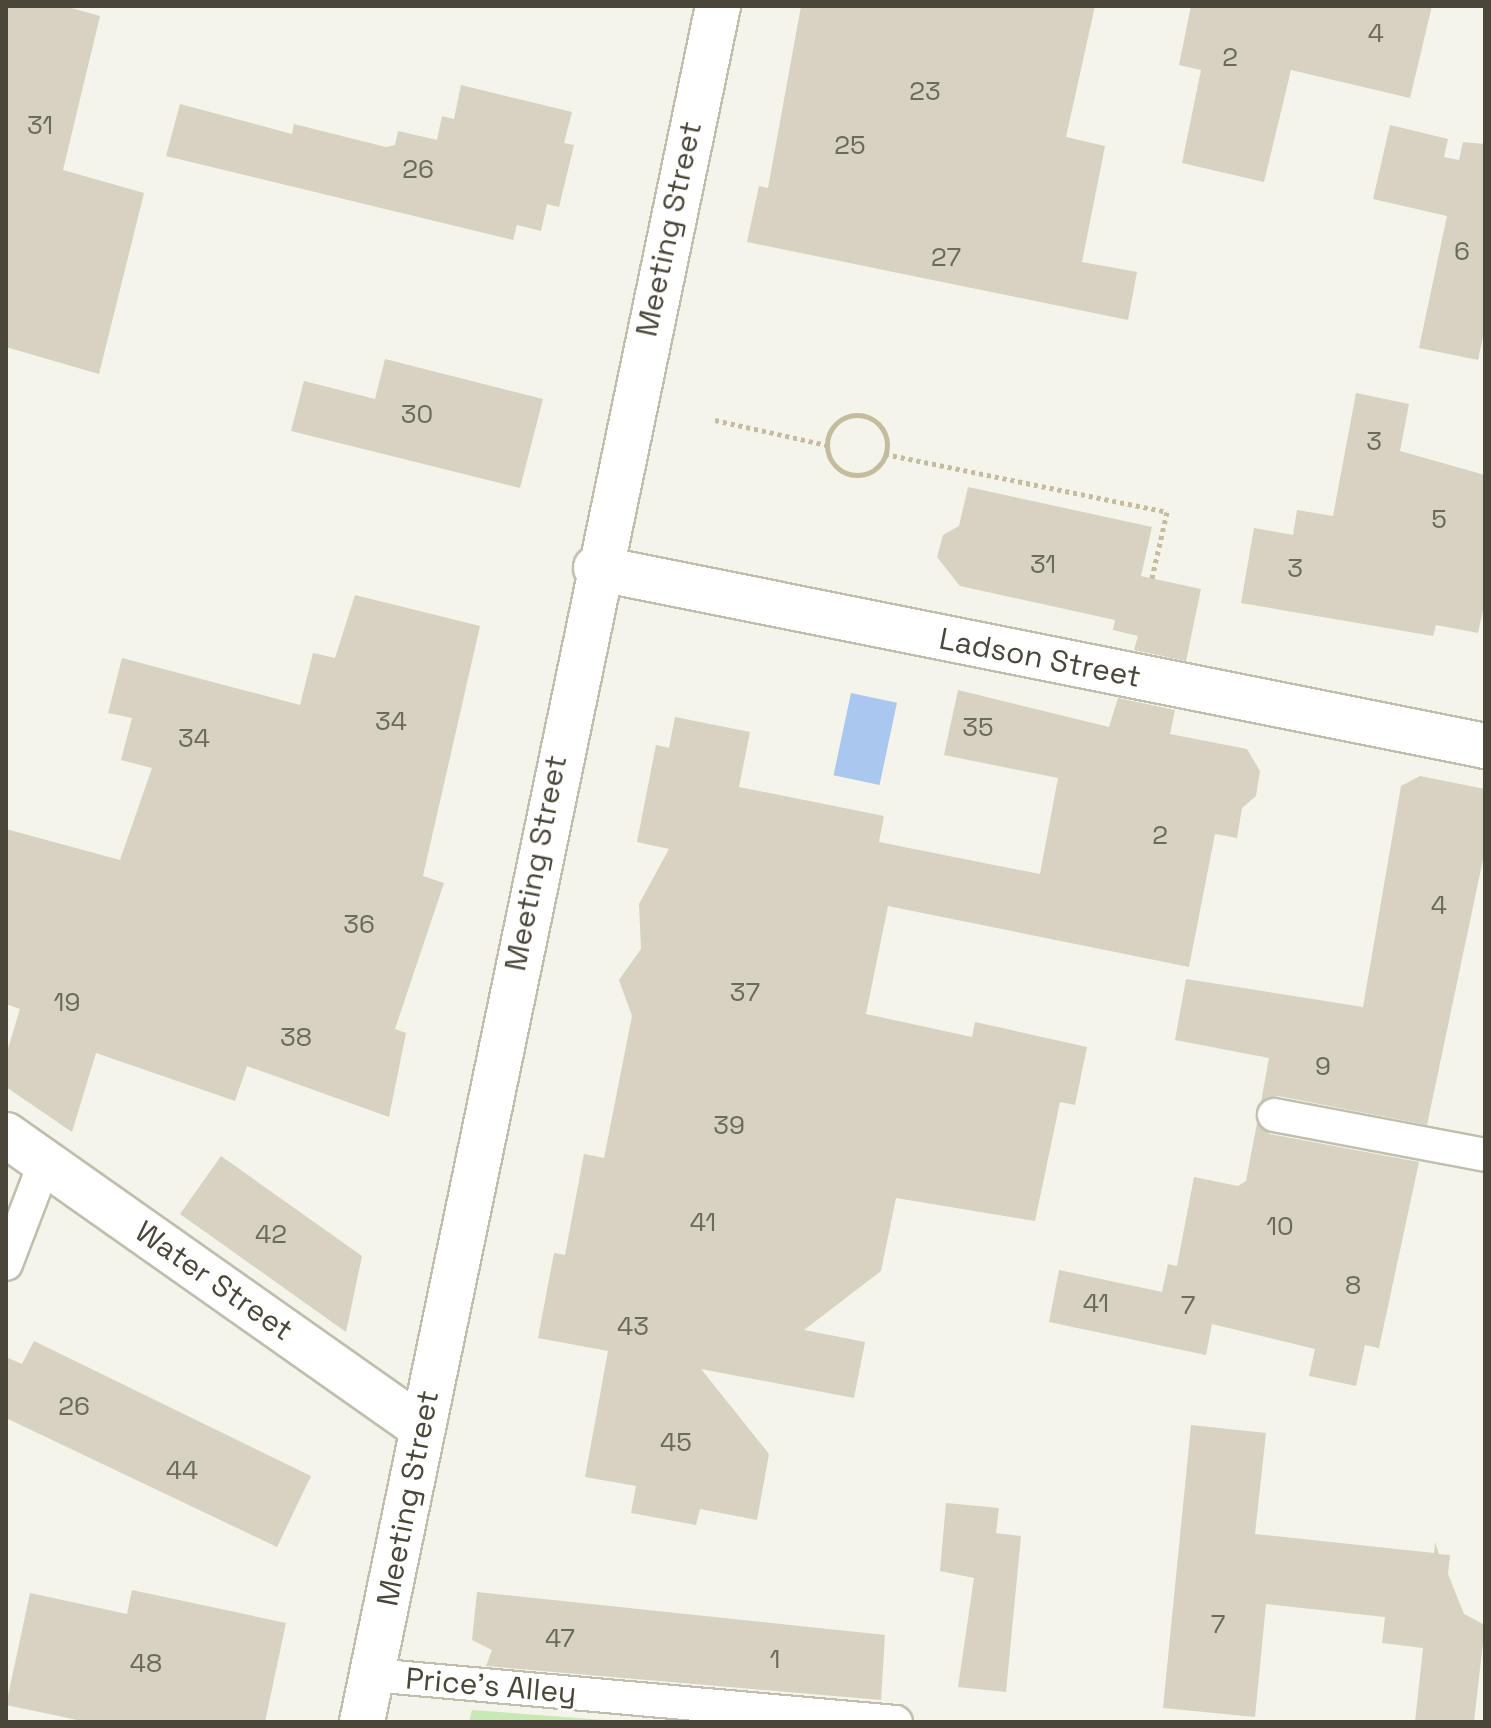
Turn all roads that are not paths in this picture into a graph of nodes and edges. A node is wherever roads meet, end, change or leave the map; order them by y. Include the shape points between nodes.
1 (718, 6) edge
2 (596, 568) junction
3 (1485, 746) edge
4 (1274, 1115) dead end
5 (6, 1135) edge
6 (1485, 1155) edge
7 (45, 1162) junction
8 (6, 1264) edge
9 (422, 1428) junction
10 (372, 1675) junction
11 (362, 1722) edge
12 (896, 1722) edge

1 - 2 street, Meeting Street
2 - 3 street, Ladson Street
2 - 9 street, Meeting Street
4 - 6 lane
5 - 7 street, Water Street
7 - 8 lane
7 - 9 street, Water Street
9 - 10 street, Meeting Street
10 - 11 street, Meeting Street
10 - 12 lane, Price's Alley

